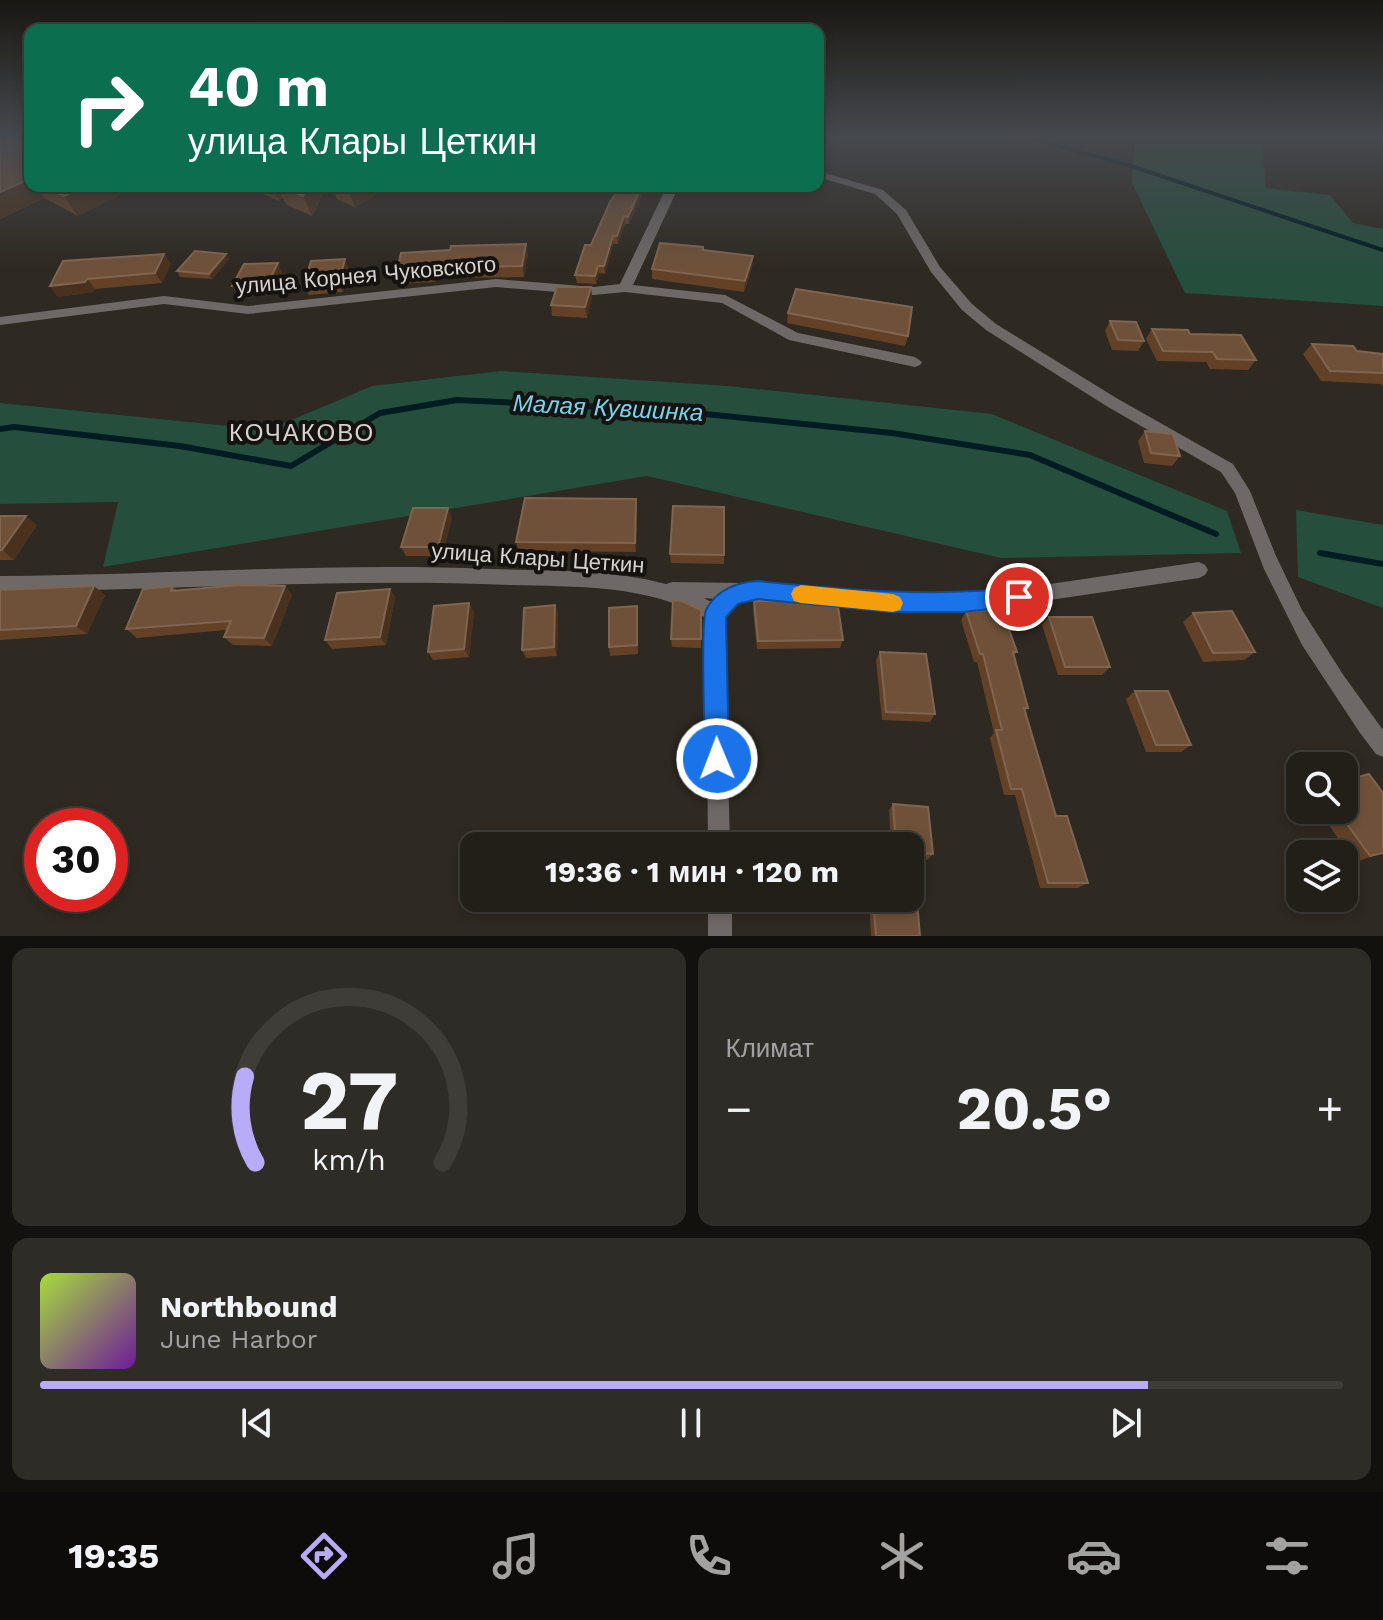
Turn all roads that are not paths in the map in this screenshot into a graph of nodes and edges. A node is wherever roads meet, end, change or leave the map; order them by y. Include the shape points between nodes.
1 (841, 181) edge
2 (670, 192) edge
3 (625, 288) junction
4 (0, 321) edge
5 (915, 362) dead end
6 (1199, 570) dead end
7 (0, 584) edge
8 (656, 590) junction
9 (743, 591) junction
10 (715, 614) junction
11 (1383, 747) edge
12 (719, 832) edge
13 (720, 912) edge
14 (720, 936) edge

1 - 11 street via 879,192 902,212 935,269 991,327 1227,468 1241,485 1273,569 1330,676
2 - 3 street
3 - 4 street, улица Корнея Чуковского via 594,291 496,283 248,310 164,300
3 - 5 street, улица Корнея Чуковского via 725,299 794,337
6 - 9 street via 962,603
7 - 8 street, улица Клары Цеткин via 464,574
8 - 9 street
8 - 10 street, улица Клары Цеткин
9 - 10 street
10 - 12 street
13 - 14 street

